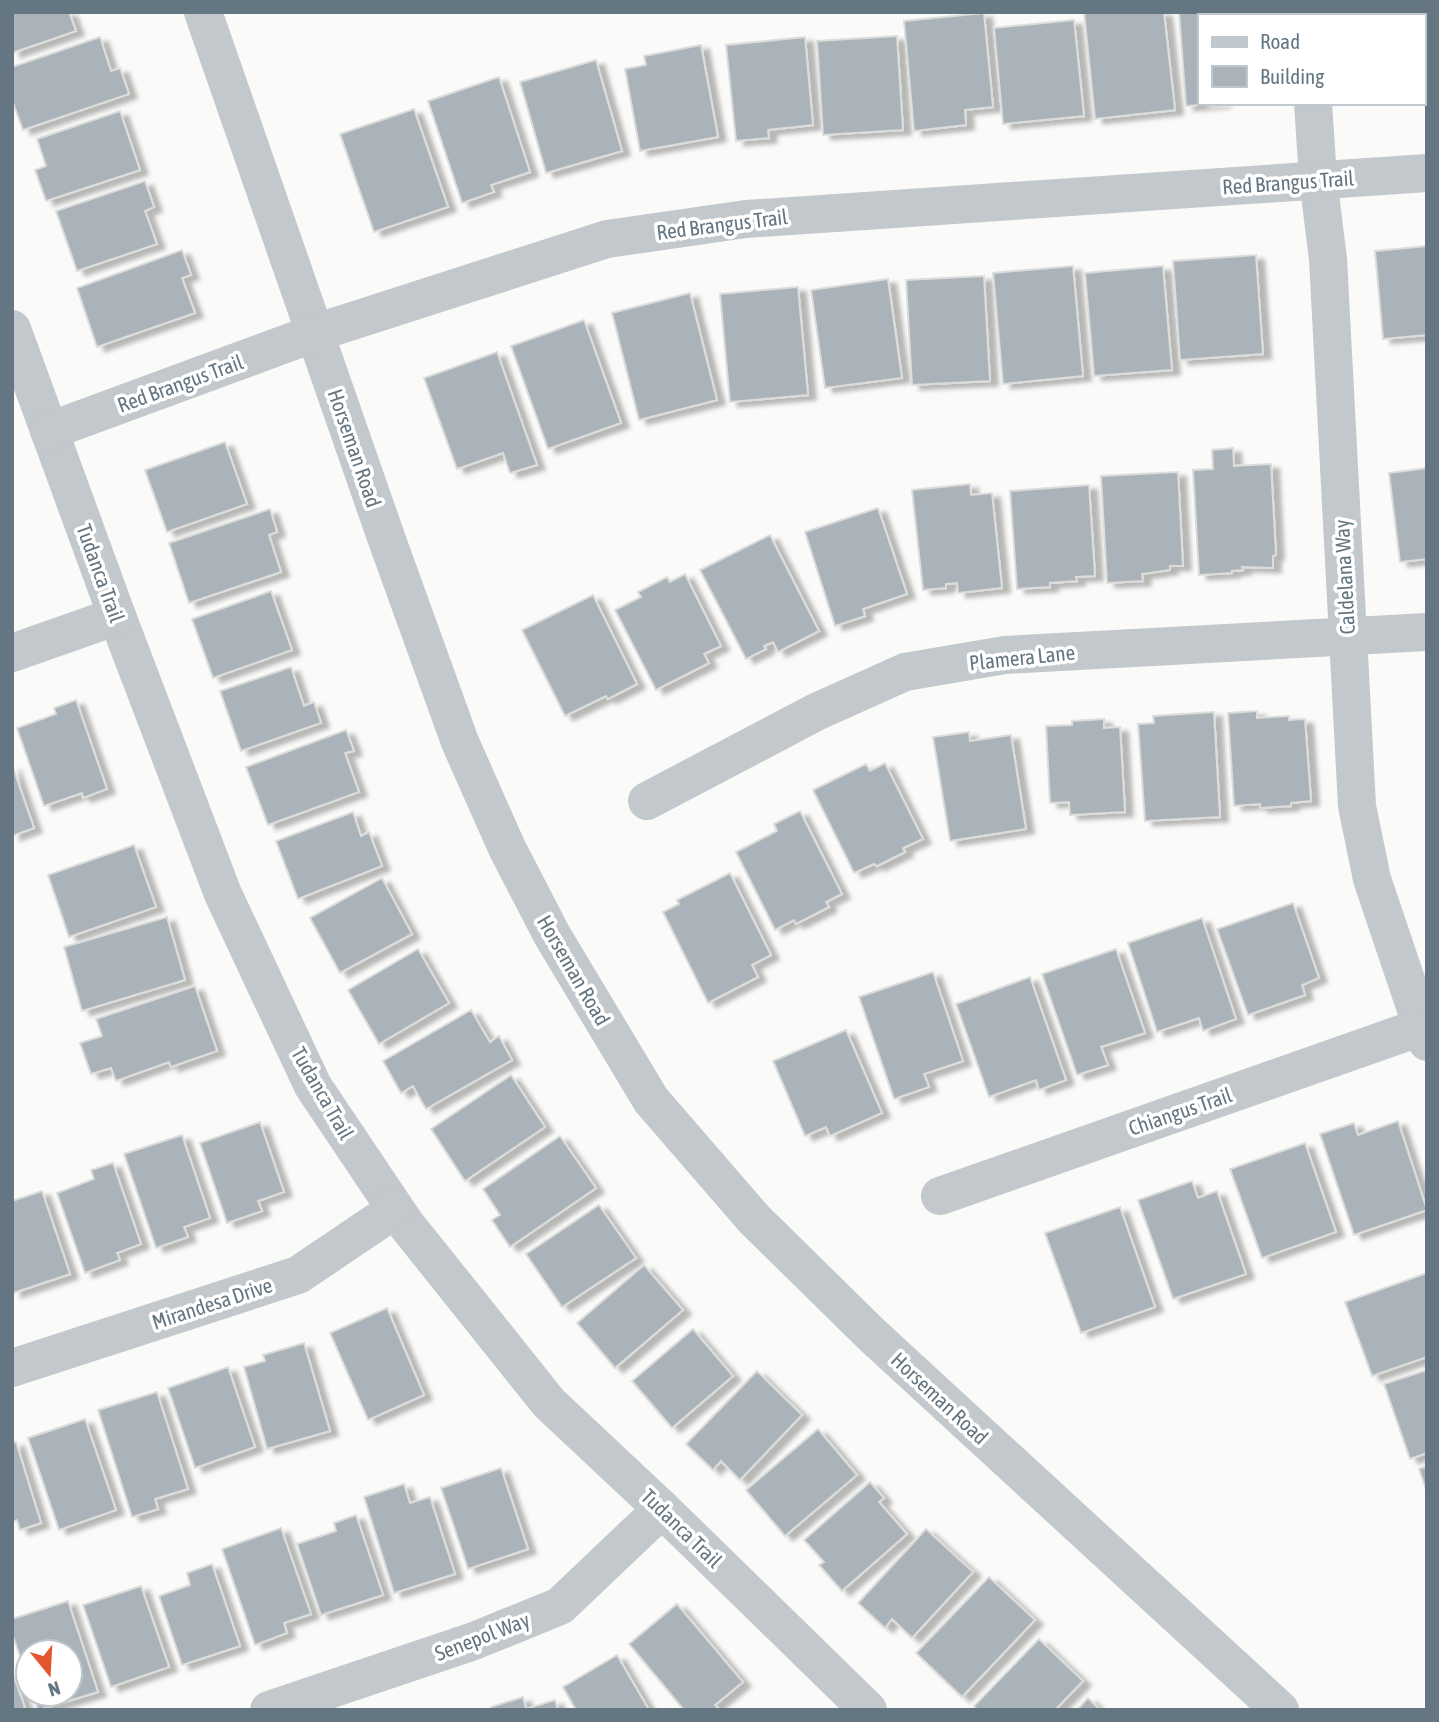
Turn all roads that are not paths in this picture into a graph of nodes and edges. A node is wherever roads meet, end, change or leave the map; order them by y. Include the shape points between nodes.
1 (203, 12) edge
2 (1313, 105) edge
3 (1427, 173) edge
4 (1318, 179) junction
5 (12, 329) edge
6 (315, 333) junction
7 (49, 431) junction
8 (117, 616) junction
9 (1427, 632) edge
10 (1347, 636) junction
11 (12, 653) edge
12 (647, 801) dead end
13 (1424, 1034) edge
14 (940, 1196) dead end
15 (393, 1206) junction
16 (12, 1368) edge
17 (663, 1509) junction
18 (269, 1710) edge
19 (868, 1710) edge
20 (1280, 1710) edge

1 - 6 street, Horseman Road
2 - 4 street, Caldelana Way
3 - 4 street, Red Brangus Trail
4 - 6 street, Red Brangus Trail via 746,219 607,239
4 - 10 street, Caldelana Way via 1328,259
5 - 7 street, Tudanca Trail
6 - 7 street, Red Brangus Trail
6 - 20 street, Horseman Road via 460,742 552,935 651,1100 754,1219 872,1335
7 - 8 street, Tudanca Trail
8 - 11 street
8 - 15 street, Tudanca Trail via 223,894 313,1086
9 - 10 street, Plamera Lane
10 - 12 street, Plamera Lane via 1005,655 905,672 816,712
10 - 13 street, Caldelana Way via 1357,806 1372,879
13 - 14 street, Chiangus Trail
15 - 16 street, Mirandesa Drive via 387,1215 298,1275
15 - 17 street, Tudanca Trail via 549,1403
17 - 18 street, Senepol Way via 560,1606 474,1641
17 - 19 street, Tudanca Trail

